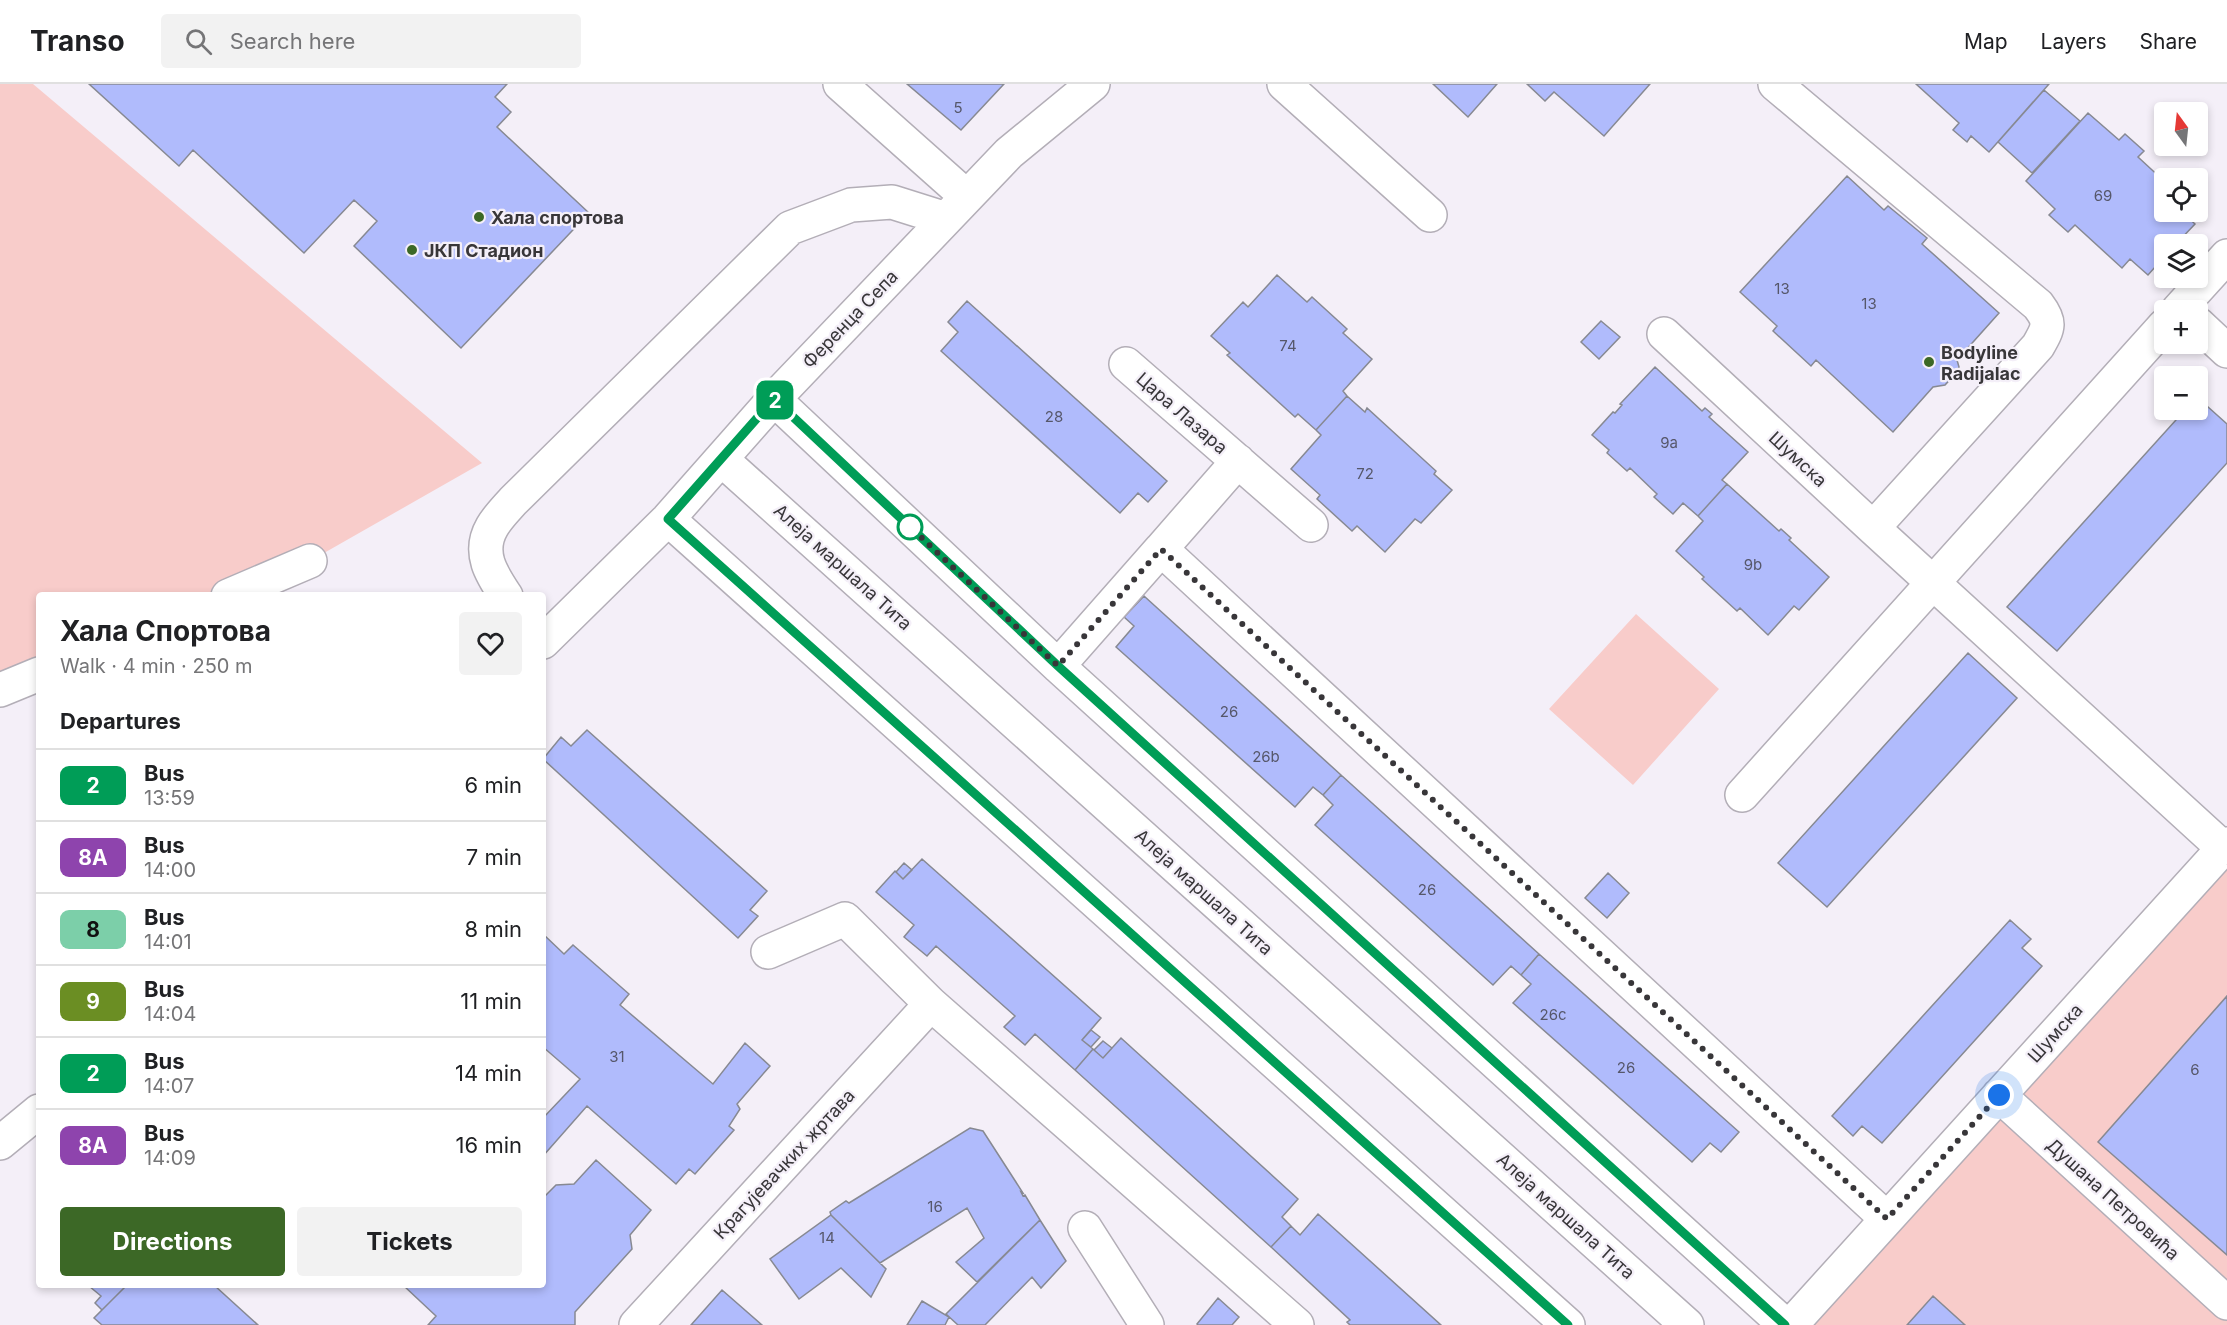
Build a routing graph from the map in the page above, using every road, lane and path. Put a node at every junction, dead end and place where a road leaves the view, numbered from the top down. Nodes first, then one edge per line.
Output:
1 (840, 84) edge
2 (1093, 84) edge
3 (1284, 84) edge
4 (1776, 84) edge
5 (956, 208) junction
6 (1430, 215) dead end
7 (2227, 256) edge
8 (2193, 300) edge
9 (1664, 334) dead end
10 (2208, 337) edge
11 (2154, 345) edge
12 (2227, 351) edge
13 (1126, 364) dead end
14 (774, 399) junction
15 (721, 459) junction
16 (1238, 461) junction
17 (668, 519) junction
18 (1311, 525) dead end
19 (1873, 528) junction
20 (1161, 549) junction
21 (309, 561) dead end
22 (1933, 582) junction
23 (237, 592) edge
24 (503, 592) edge
25 (546, 639) edge
26 (1058, 666) junction
27 (36, 675) edge
28 (0, 690) edge
29 (1742, 795) dead end
30 (2225, 846) edge
31 (768, 952) dead end
32 (932, 1004) junction
33 (1999, 1095) junction
34 (36, 1113) edge
35 (0, 1143) edge
36 (1887, 1219) junction
37 (1085, 1228) dead end
38 (2227, 1303) edge
39 (636, 1325) edge
40 (1147, 1325) edge
41 (1297, 1325) edge
42 (1568, 1325) edge
43 (1687, 1325) edge
44 (1785, 1325) edge
45 (1791, 1325) edge

1 - 5 street
2 - 5 street, Ференца Сепа
3 - 6 street
4 - 19 street
5 - 14 street, Ференца Сепа
5 - 24 street
7 - 8 street
9 - 19 street, Шумска
10 - 12 street
11 - 22 street
13 - 16 street, Цара Лазара
14 - 15 street, Ференца Сепа
14 - 26 street
15 - 17 street, Ференца Сепа
15 - 43 street, Алеја маршала Тита
16 - 18 street, Цара Лазара
16 - 20 street, Цара Лазара
17 - 25 street, Ференца Сепа
17 - 42 street
19 - 22 street, Шумска
20 - 26 street, Цара Лазара
20 - 36 street
21 - 23 street
22 - 29 street
22 - 30 street, Шумска
26 - 44 street
27 - 28 street
30 - 33 street, Шумска
31 - 32 street
32 - 39 street, Крагујевачких жртава
32 - 41 street
33 - 36 street, Шумска
33 - 38 street, Душана Петровића
34 - 35 street
36 - 45 street, Шумска
37 - 40 street

